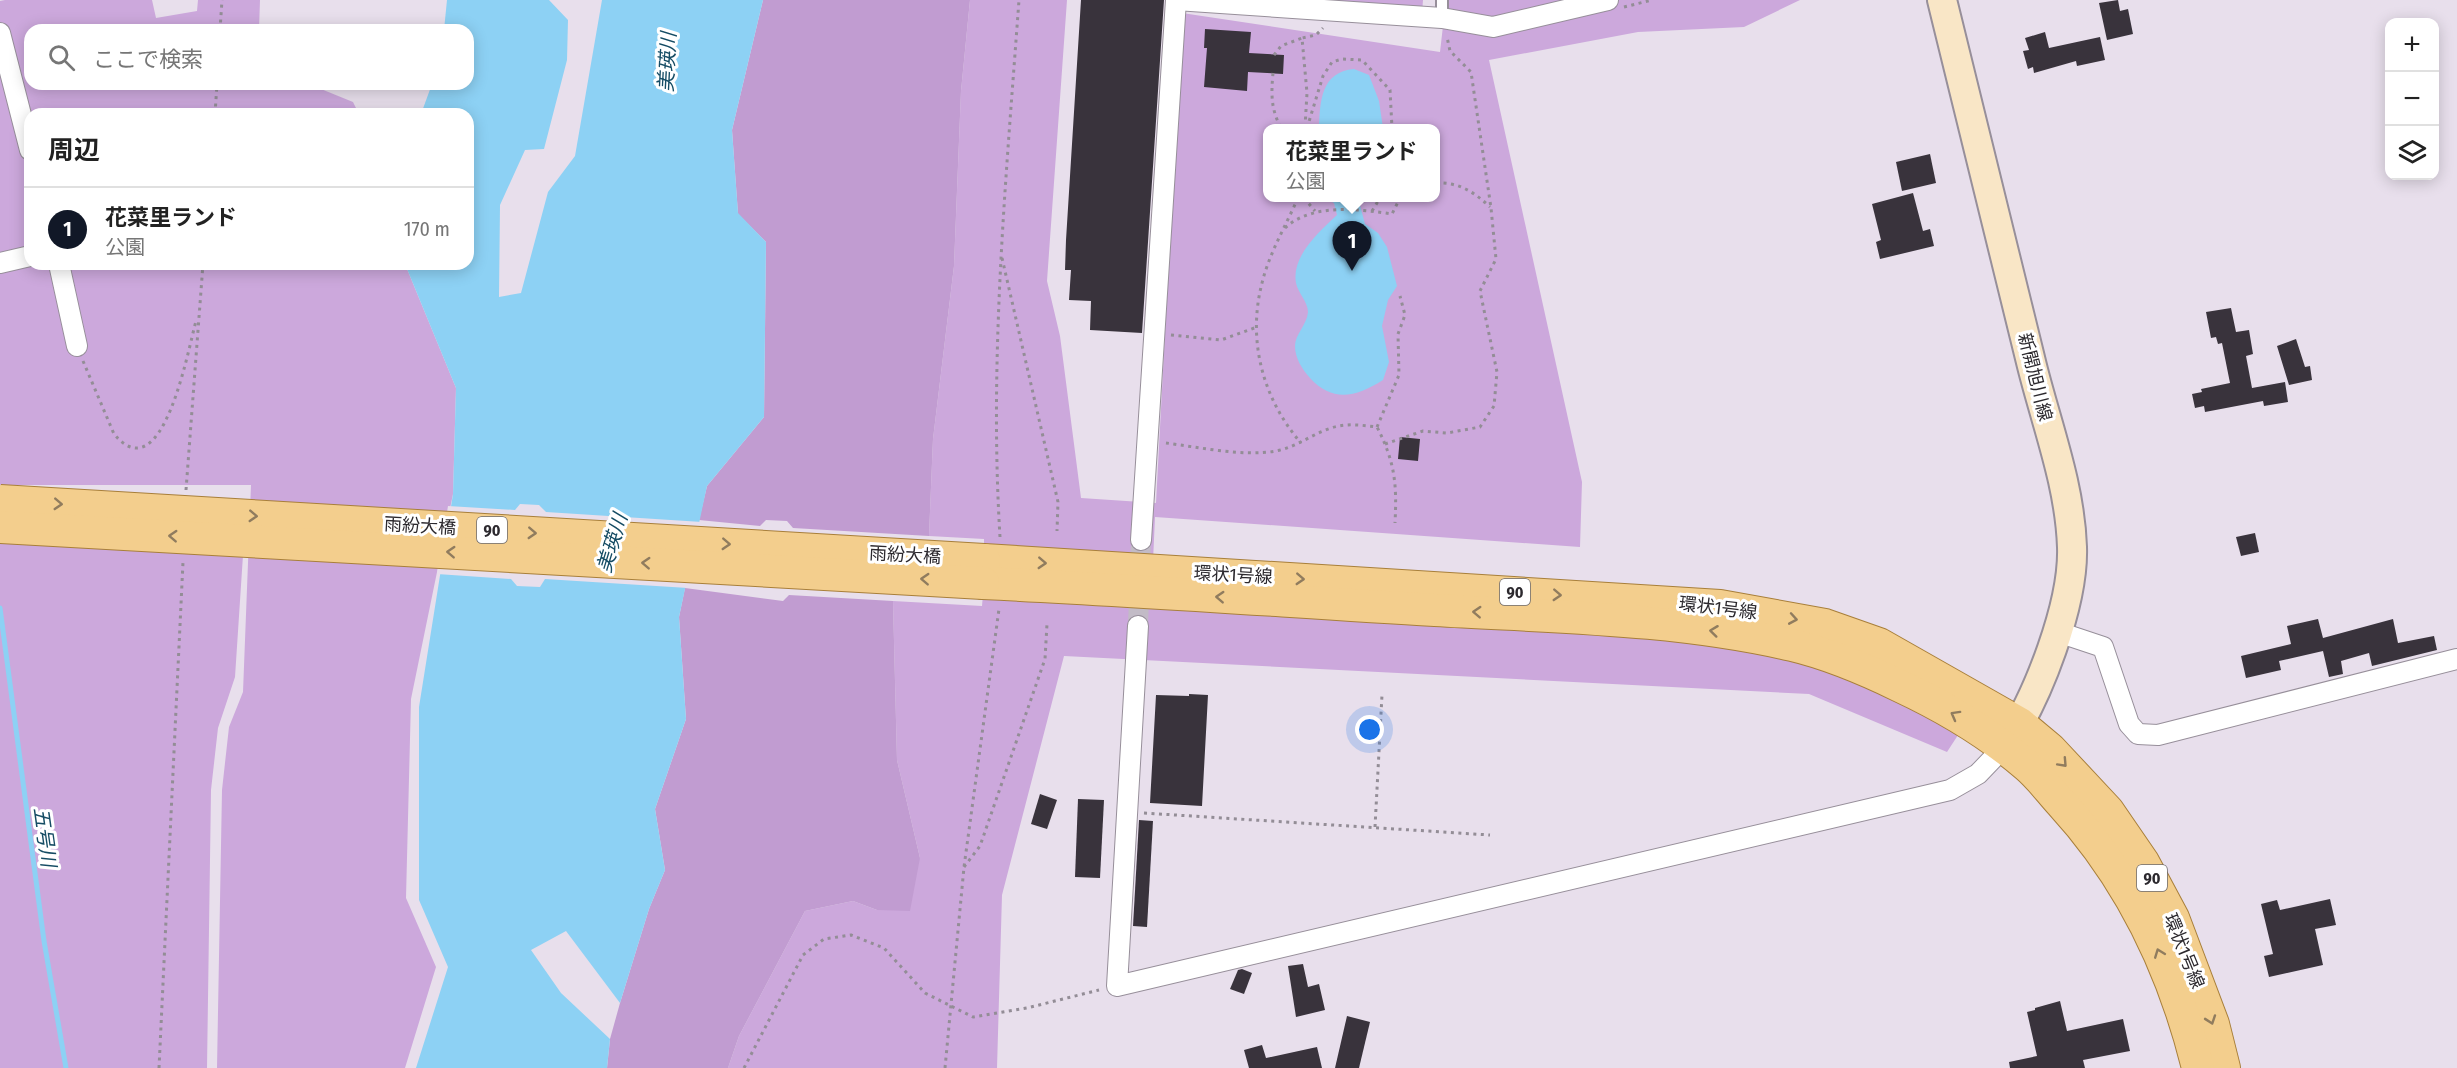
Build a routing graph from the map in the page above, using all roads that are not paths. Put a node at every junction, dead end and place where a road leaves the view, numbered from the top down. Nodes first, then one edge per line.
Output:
1 (1176, 0) edge
2 (1608, 0) edge
3 (1942, 0) edge
4 (1442, 9) edge
5 (0, 33) edge
6 (24, 127) edge
7 (24, 257) edge
8 (0, 263) edge
9 (60, 270) edge
10 (77, 346) road end
11 (0, 501) edge
12 (0, 527) edge
13 (1141, 540) tunnel mouth
14 (993, 572) junction
15 (1138, 626) tunnel mouth
16 (2058, 632) junction
17 (2457, 659) edge
18 (2012, 736) junction
19 (2198, 1068) edge
20 (2224, 1068) edge

1 - 4 street
1 - 13 street
2 - 4 street
3 - 16 main road, 新開旭川線
5 - 6 street
7 - 8 street
9 - 10 street
11 -> 14 main road, 雨紛大橋 / 90, bridge
14 -> 12 main road, 雨紛大橋 / 90, bridge
14 - 18 main road, 環状1号線 / 90
15 - 18 street
16 - 17 street
16 - 18 main road, 新開旭川線
19 -> 18 main road, 環状1号線 / 90
18 -> 20 main road, 環状1号線 / 90

